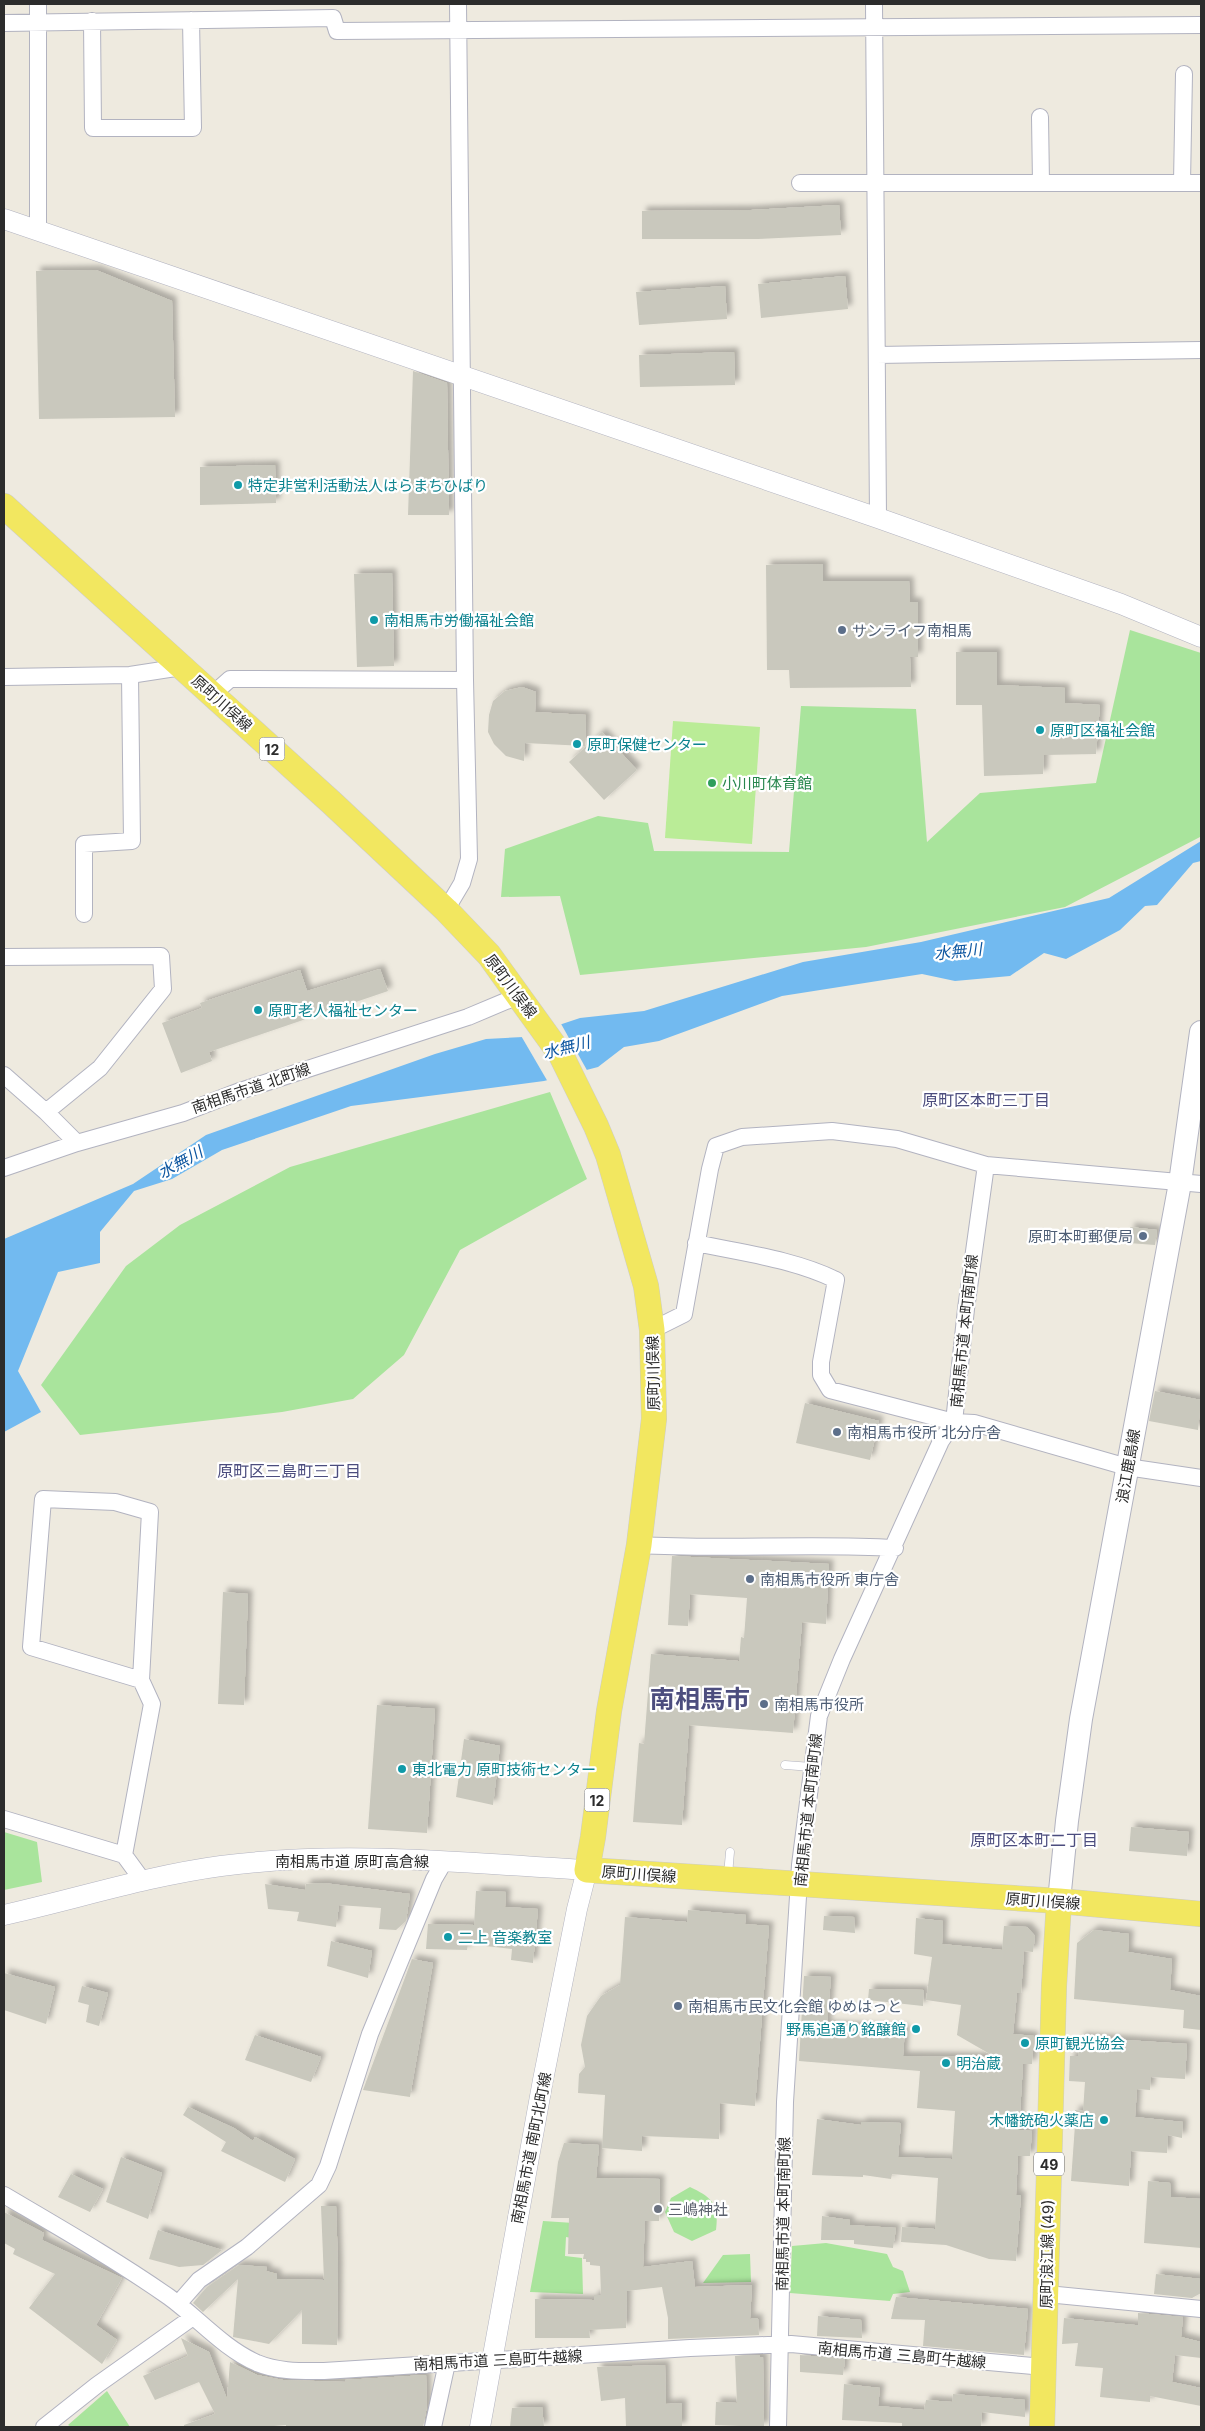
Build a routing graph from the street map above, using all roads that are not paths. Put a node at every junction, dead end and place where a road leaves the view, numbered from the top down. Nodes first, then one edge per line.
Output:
1 (38, 4) edge
2 (458, 4) edge
3 (874, 4) edge
4 (333, 11) edge
5 (191, 20) junction
6 (4, 22) edge
7 (38, 22) junction
8 (92, 22) junction
9 (1201, 25) edge
10 (874, 27) junction
11 (459, 30) junction
12 (1184, 74) dead end
13 (1040, 117) dead end
14 (1182, 182) junction
15 (800, 183) dead end
16 (1041, 183) junction
17 (1201, 183) edge
18 (876, 184) junction
19 (4, 220) edge
20 (38, 231) junction
21 (1201, 350) edge
22 (876, 355) junction
23 (463, 376) junction
24 (4, 506) edge
25 (878, 518) junction
26 (1201, 637) edge
27 (182, 667) junction
28 (130, 675) junction
29 (4, 677) edge
30 (465, 680) junction
31 (212, 695) junction
32 (446, 910) junction
33 (84, 914) dead end
34 (4, 957) edge
35 (523, 1001) junction
36 (1201, 1032) edge
37 (4, 1075) edge
38 (46, 1112) junction
39 (76, 1144) junction
40 (986, 1165) junction
41 (4, 1168) edge
42 (1191, 1184) edge
43 (696, 1243) junction
44 (652, 1330) junction
45 (954, 1422) junction
46 (1127, 1467) junction
47 (1201, 1478) edge
48 (639, 1545) junction
49 (895, 1548) junction
50 (141, 1680) junction
51 (785, 1765) dead end
52 (812, 1767) junction
53 (4, 1819) edge
54 (730, 1852) dead end
55 (124, 1855) junction
56 (444, 1862) junction
57 (587, 1870) junction
58 (728, 1879) junction
59 (143, 1881) junction
60 (799, 1885) junction
61 (1059, 1901) junction
62 (1201, 1914) edge
63 (4, 1915) edge
64 (4, 2195) edge
65 (1047, 2294) junction
66 (178, 2304) junction
67 (1201, 2309) edge
68 (193, 2318) junction
69 (780, 2345) junction
70 (492, 2361) junction
71 (447, 2363) junction
72 (1044, 2367) junction
73 (44, 2427) edge
74 (433, 2427) edge
75 (480, 2427) edge
76 (778, 2427) edge
77 (1042, 2427) edge

1 - 7 street
2 - 11 street
3 - 10 street
4 - 5 street
4 - 11 street
5 - 8 street
5 - 8 street
6 - 7 street
7 - 8 street
7 - 20 street
9 - 10 street
10 - 11 street
10 - 18 street
11 - 23 street
12 - 14 street
13 - 16 street
14 - 16 street
14 - 17 street
15 - 18 street
16 - 18 street
18 - 22 street
19 - 20 street
20 - 23 street
21 - 22 street
22 - 25 street
23 - 25 street
23 - 30 street
24 - 27 main road, 原町川俣線 / 12
25 - 26 street
27 - 28 street
27 - 31 main road, 原町川俣線 / 12
28 - 29 street
28 - 33 street
30 - 31 street
30 - 32 street
31 - 32 main road, 原町川俣線 / 12
32 - 35 main road, 原町川俣線 / 12
34 - 38 street
35 - 39 street, 南相馬市道 北町線
35 - 44 main road, 原町川俣線 / 12
36 - 42 main road, 浪江鹿島線
37 - 38 street
38 - 39 street
39 - 41 street, 南相馬市道 北町線
40 - 42 street
40 - 43 street
40 - 45 street, 南相馬市道 本町南町線
42 - 46 main road, 浪江鹿島線
43 - 44 street
43 - 45 street
44 - 48 main road, 原町川俣線 / 12
45 - 46 street
45 - 49 street, 南相馬市道 本町南町線
46 - 47 street
46 - 61 main road, 浪江鹿島線
48 - 49 street
48 - 57 main road, 原町川俣線 / 12
49 - 52 street, 南相馬市道 本町南町線
50 - 50 street
50 - 55 street
51 - 52 lane
52 - 60 street, 南相馬市道 本町南町線
53 - 55 street
54 - 58 lane
55 - 59 street
56 - 57 street, 南相馬市道 原町高倉線
56 - 59 street, 南相馬市道 原町高倉線
56 - 66 street
57 - 58 main road, 原町川俣線
57 - 70 street, 南相馬市道 南町北町線
58 - 60 main road, 原町川俣線
59 - 63 street, 南相馬市道 原町高倉線
60 - 61 main road, 原町川俣線
60 - 69 street, 南相馬市道 本町南町線
61 - 62 main road, 原町川俣線
61 - 65 main road, 原町浪江線 (49) / 49
64 - 66 street, 南相馬市道 三島町牛越線
65 - 67 street
65 - 72 main road, 原町浪江線 (49) / 49
66 - 68 street, 南相馬市道 三島町牛越線
68 - 71 street, 南相馬市道 三島町牛越線
68 - 73 street
69 - 70 street, 南相馬市道 三島町牛越線
69 - 72 street, 南相馬市道 三島町牛越線
69 - 76 street, 南相馬市道 本町南町線
70 - 71 street, 南相馬市道 三島町牛越線
70 - 75 street, 南相馬市道 南町北町線
71 - 74 street
72 - 77 main road, 原町浪江線 (49) / 49

